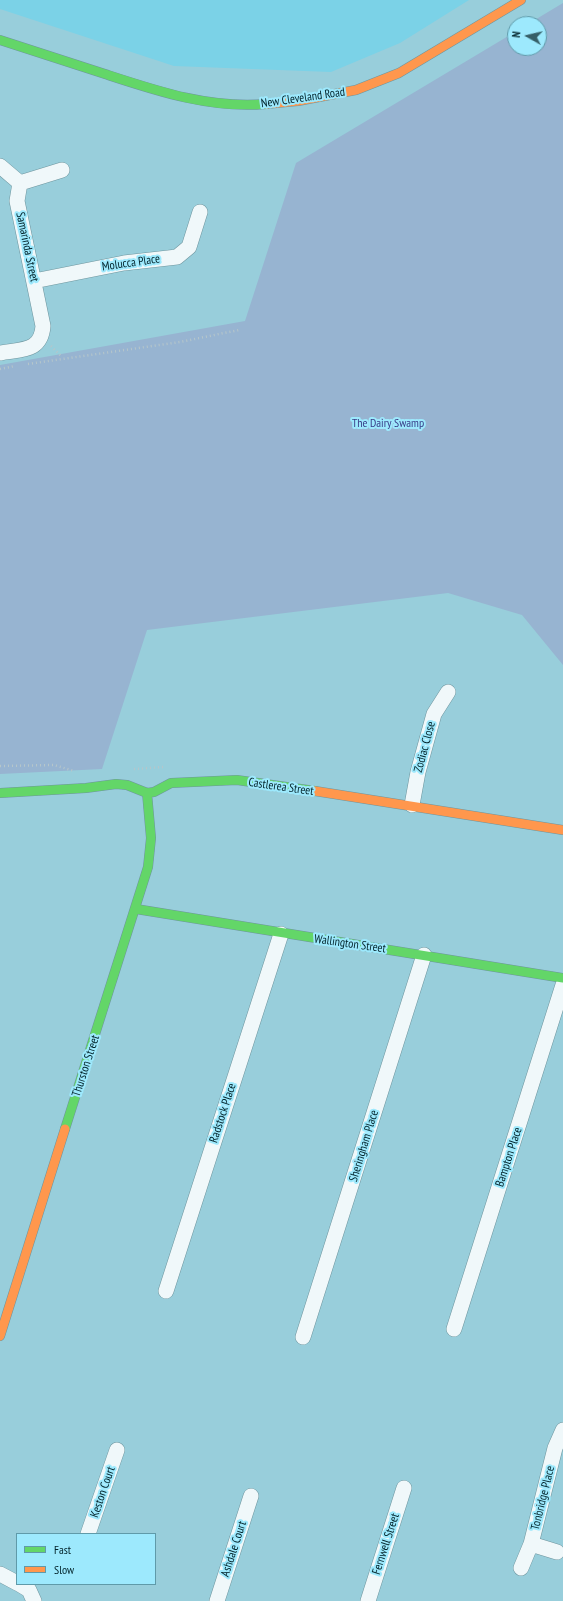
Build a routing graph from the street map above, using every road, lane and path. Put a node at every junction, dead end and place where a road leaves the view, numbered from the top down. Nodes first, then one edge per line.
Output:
1 (521, 0) edge
2 (0, 40) edge
3 (0, 166) edge
4 (62, 170) dead end
5 (20, 183) junction
6 (200, 212) dead end
7 (34, 281) junction
8 (239, 330) dead end
9 (0, 353) edge
10 (26, 364) dead end
11 (20, 366) dead end
12 (0, 369) edge
13 (448, 692) dead end
14 (0, 766) edge
15 (78, 773) dead end
16 (0, 793) edge
17 (147, 793) junction
18 (412, 805) junction
19 (563, 830) edge
20 (136, 909) junction
21 (281, 934) junction
22 (424, 954) junction
23 (563, 978) edge
24 (563, 985) edge
25 (166, 1291) dead end
26 (454, 1330) dead end
27 (0, 1336) edge
28 (303, 1337) dead end
29 (563, 1430) edge
30 (117, 1450) dead end
31 (404, 1488) dead end
32 (251, 1496) dead end
33 (88, 1533) edge
34 (531, 1544) junction
35 (557, 1552) dead end
36 (521, 1568) dead end
37 (0, 1574) edge
38 (16, 1582) edge
39 (217, 1601) edge
40 (368, 1601) edge

1 - 2 street, New Cleveland Road
3 - 5 street
4 - 5 street
5 - 7 street, Samarinda Street
6 - 7 street, Molucca Place
7 - 9 street, Samarinda Street
8 - 10 path
11 - 12 path
13 - 18 street, Zodiac Close
14 - 15 path
16 - 17 street
17 - 18 street, Castlerea Street
17 - 20 street, Thurston Street
18 - 19 street, Castlerea Street
20 - 21 street, Wallington Street
20 - 27 street, Thurston Street
21 - 22 street, Wallington Street
21 - 25 street, Radstock Place
22 - 23 street, Wallington Street
22 - 28 street, Sheringham Place
24 - 26 street, Bampton Place
29 - 34 street, Tonbridge Place
30 - 33 street, Keston Court
31 - 40 street, Fernwell Street
32 - 39 street, Ashdale Court
34 - 35 street, Tonbridge Place
34 - 36 street, Tonbridge Place
37 - 38 street

